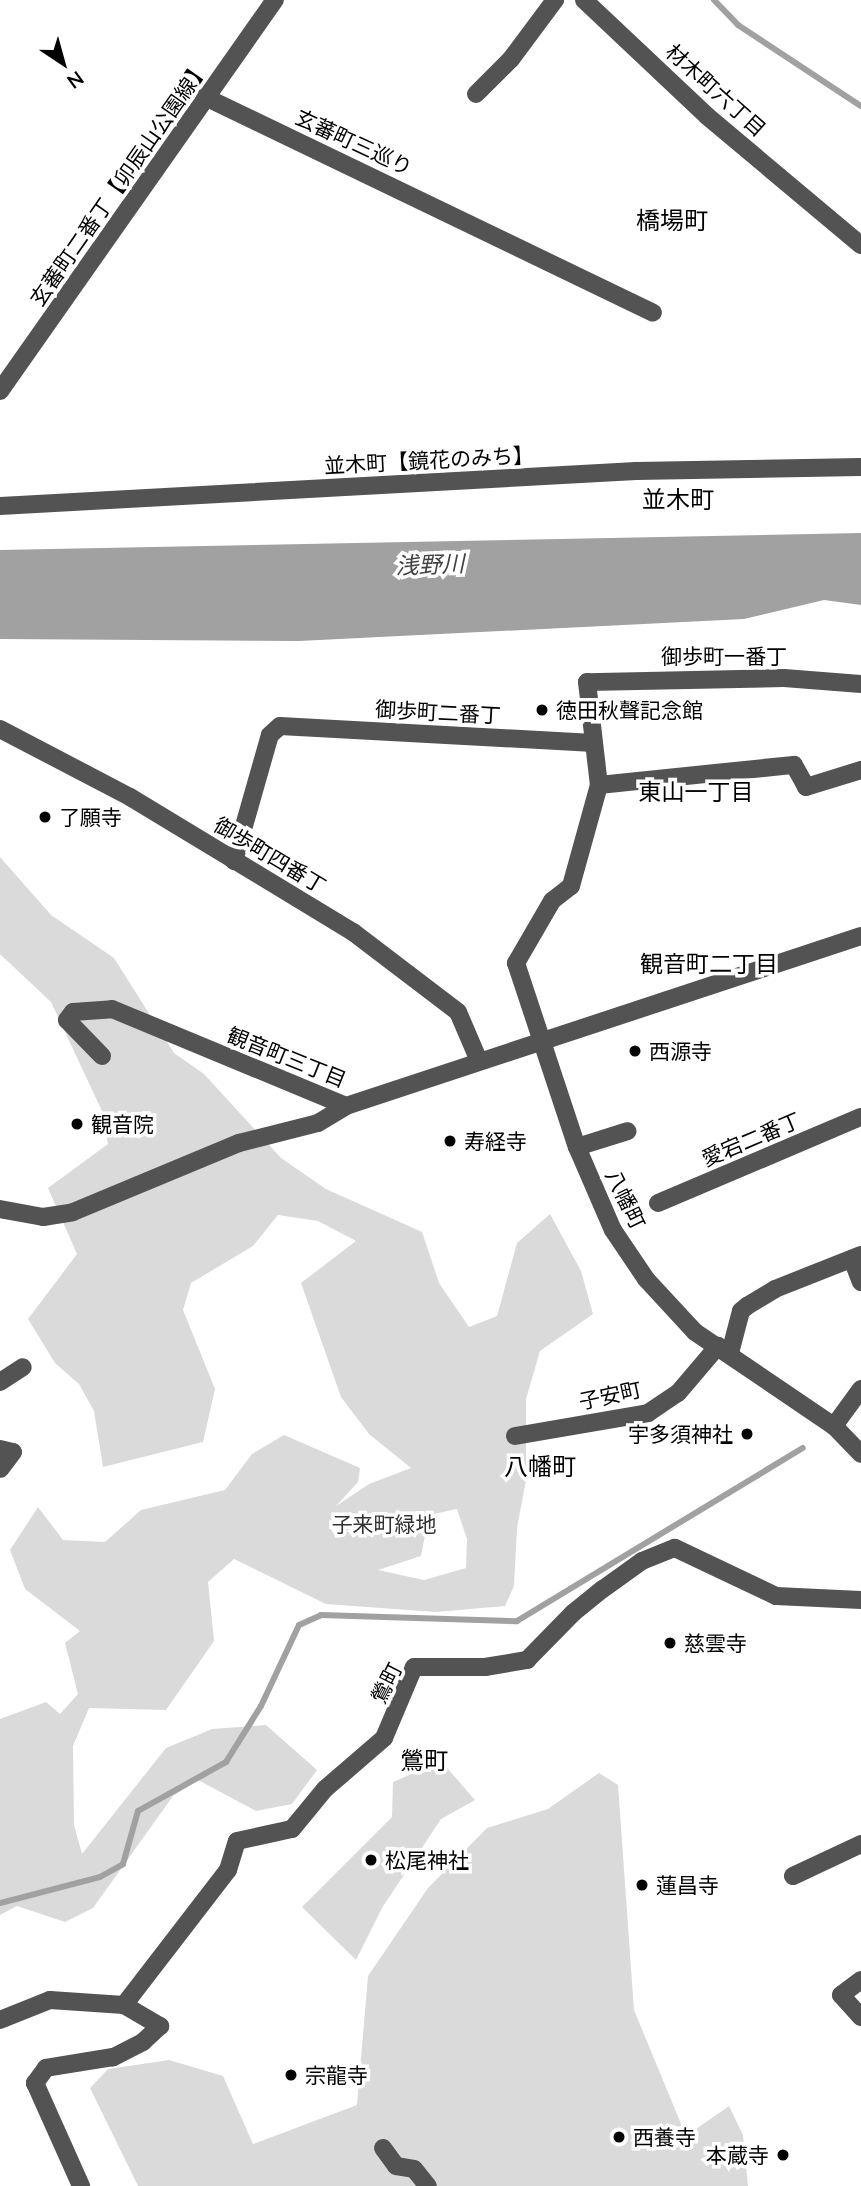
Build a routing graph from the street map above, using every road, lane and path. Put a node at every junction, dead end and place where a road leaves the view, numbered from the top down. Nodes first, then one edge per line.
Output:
1 (275, 0) edge
2 (555, 0) edge
3 (584, 0) edge
4 (476, 94) dead end
5 (205, 97) junction
6 (861, 246) edge
7 (653, 313) dead end
8 (0, 391) edge
9 (861, 467) edge
10 (0, 506) edge
11 (861, 684) edge
12 (0, 729) edge
13 (594, 743) junction
14 (861, 770) edge
15 (598, 785) junction
16 (234, 861) junction
17 (861, 936) edge
18 (542, 1040) junction
19 (102, 1056) dead end
20 (479, 1061) junction
21 (346, 1106) junction
22 (861, 1117) edge
23 (628, 1131) dead end
24 (577, 1147) junction
25 (658, 1203) dead end
26 (0, 1209) edge
27 (857, 1257) edge
28 (861, 1282) edge
29 (724, 1350) junction
30 (23, 1367) dead end
31 (0, 1382) edge
32 (861, 1389) edge
33 (834, 1426) junction
34 (515, 1436) dead end
35 (0, 1449) edge
36 (861, 1454) edge
37 (0, 1469) edge
38 (861, 1600) edge
39 (861, 1844) edge
40 (793, 1876) dead end
41 (861, 1980) edge
42 (124, 2005) junction
43 (861, 2017) edge
44 (0, 2020) edge
45 (383, 2148) dead end
46 (81, 2186) edge
47 (428, 2186) edge

1 - 5 street, 玄蕃町二番丁【卯辰山公園線】
2 - 4 street
3 - 6 street, 材木町六丁目
5 - 7 street, 玄蕃町三巡り
5 - 8 street, 玄蕃町二番丁【卯辰山公園線】
9 - 10 street, 並木町【鏡花のみち】
11 - 13 street, 御歩町一番丁
12 - 16 street, 御歩町四番丁
13 - 15 street
13 - 16 street, 御歩町二番丁
14 - 15 street
15 - 18 street, 八幡町
16 - 20 street, 御歩町四番丁
17 - 18 street
18 - 20 street, 観音町三丁目
18 - 24 street, 八幡町
19 - 21 street, 観音町三丁目
20 - 21 street, 観音町三丁目
21 - 26 street
22 - 25 street, 愛宕二番丁
23 - 24 street
24 - 29 street, 八幡町
27 - 28 street
27 - 29 street
29 - 33 street, 八幡町
29 - 34 street, 子安町
30 - 31 street
32 - 33 street
33 - 36 street, 八幡町
35 - 37 street
38 - 42 street, 鶯町
39 - 40 street
41 - 43 street
42 - 44 street
42 - 46 street
45 - 47 street

